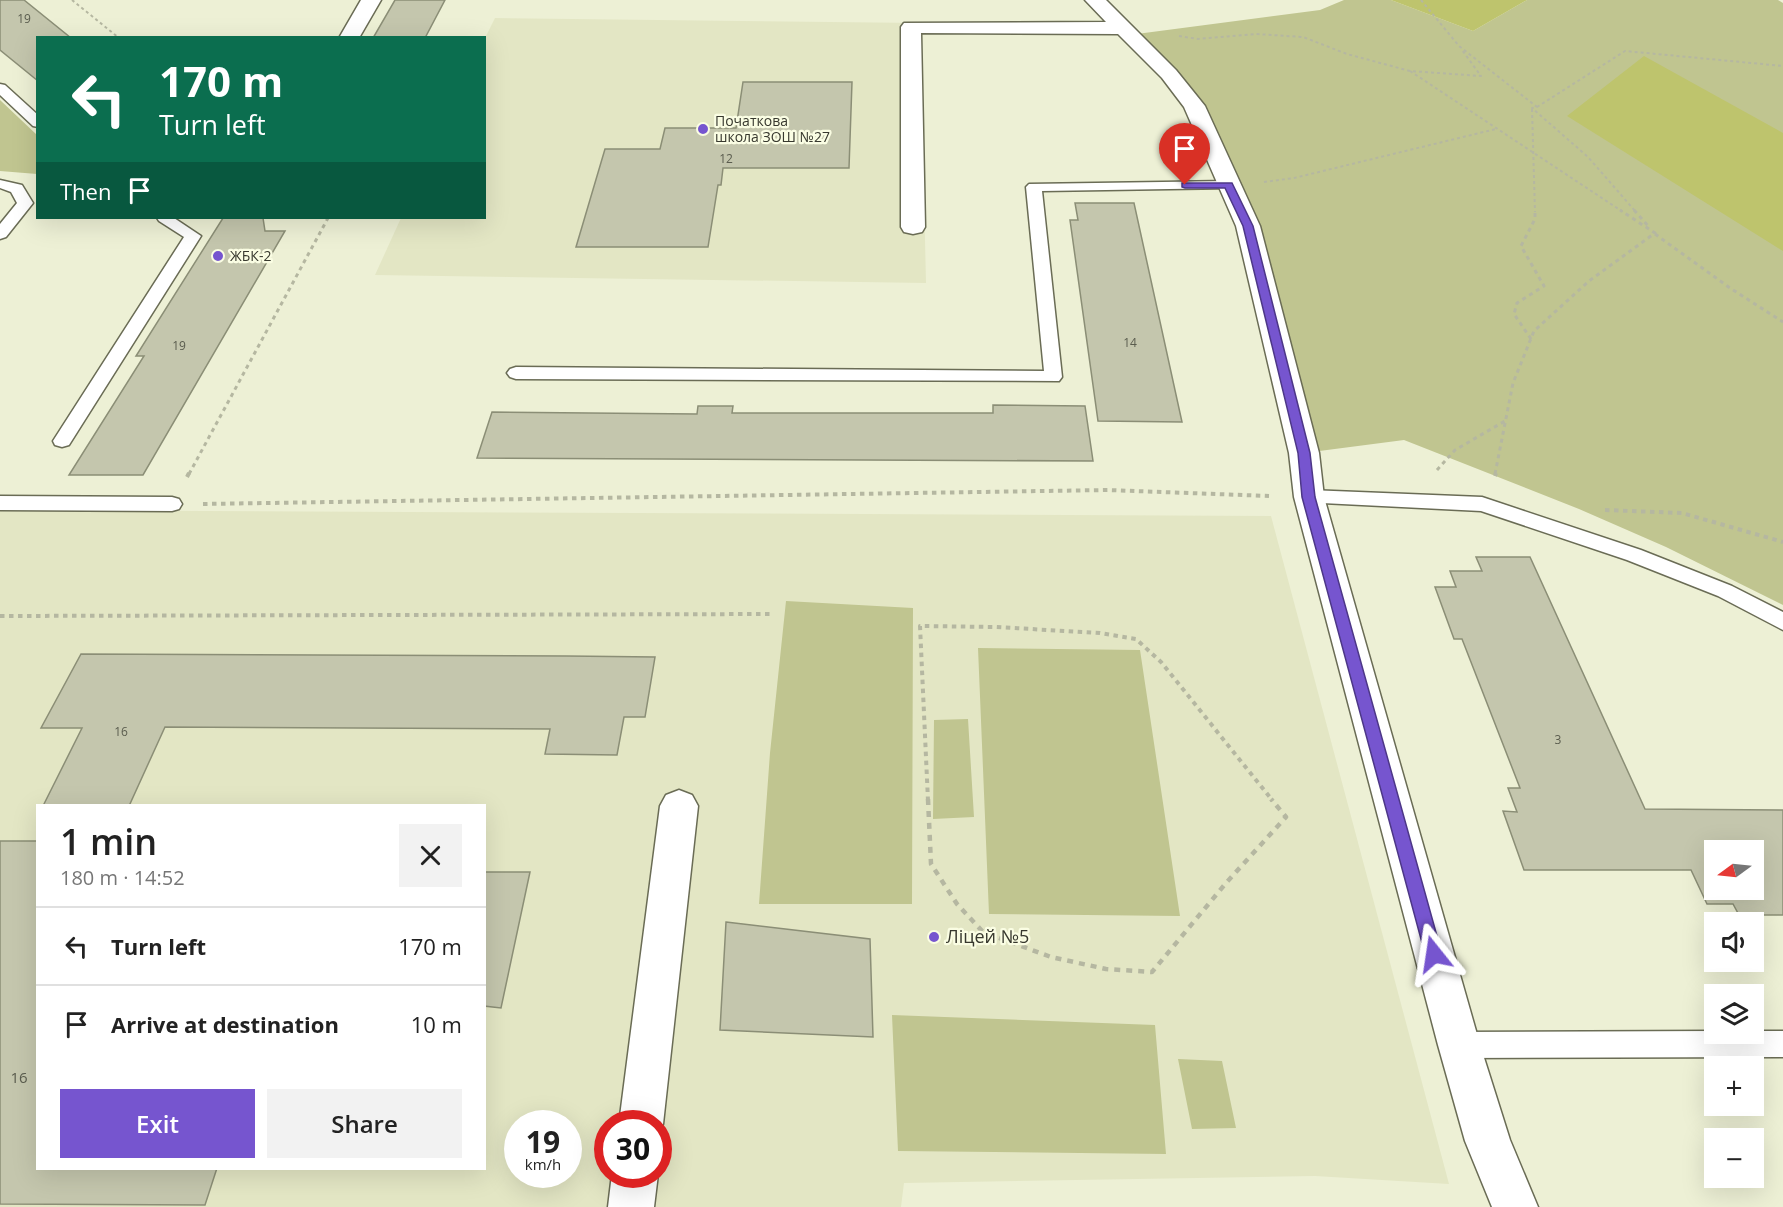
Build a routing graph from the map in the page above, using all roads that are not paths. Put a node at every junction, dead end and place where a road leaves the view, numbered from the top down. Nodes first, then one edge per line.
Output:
1 (370, 0) edge
2 (1095, 0) edge
3 (1122, 28) junction
4 (349, 36) edge
5 (0, 88) edge
6 (36, 121) edge
7 (0, 184) edge
8 (1229, 185) junction
9 (166, 219) edge
10 (913, 227) dead end
11 (0, 234) edge
12 (516, 373) dead end
13 (62, 441) dead end
14 (1309, 497) junction
15 (0, 504) edge
16 (172, 504) road end
17 (1783, 622) edge
18 (679, 806) dead end
19 (1783, 1044) edge
20 (1459, 1045) junction
21 (643, 1110) edge
22 (633, 1188) edge
23 (631, 1207) edge
24 (1515, 1207) edge

1 - 4 street
2 - 3 street
3 - 8 street
3 - 10 street
5 - 6 lane
7 - 11 lane
8 - 12 lane
8 - 14 street
9 - 13 lane
14 - 17 lane
14 - 20 street
15 - 16 lane
18 - 21 street
19 - 20 lane
20 - 24 street
22 - 23 street

